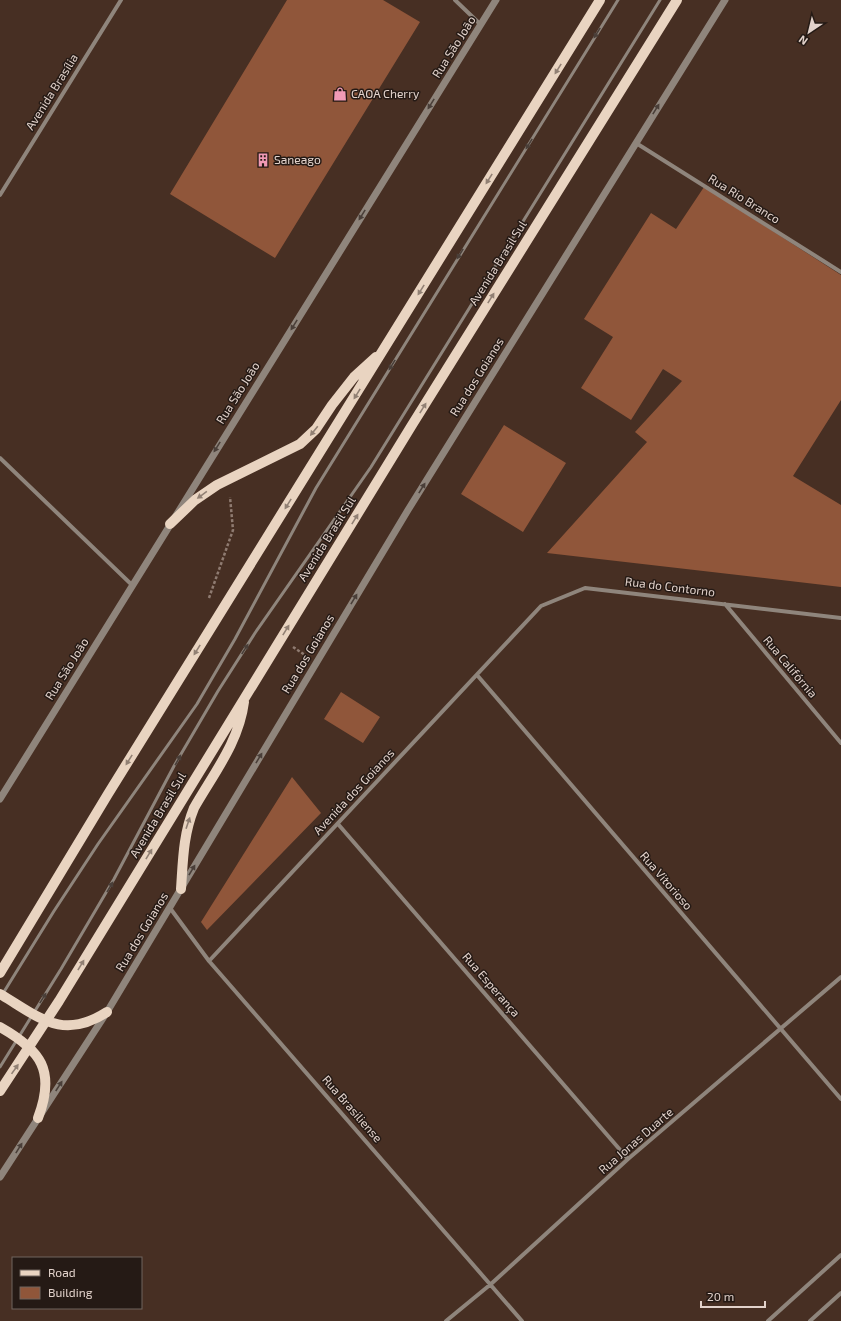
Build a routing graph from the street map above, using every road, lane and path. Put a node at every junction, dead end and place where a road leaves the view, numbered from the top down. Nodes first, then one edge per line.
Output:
1 (121, 0) edge
2 (455, 0) edge
3 (496, 0) edge
4 (600, 0) edge
5 (618, 0) edge
6 (660, 0) edge
7 (676, 0) edge
8 (725, 0) edge
9 (481, 25) junction
10 (635, 142) junction
11 (0, 195) edge
12 (841, 272) edge
13 (385, 348) junction
14 (0, 458) edge
15 (230, 497) dead end
16 (170, 524) junction
17 (132, 585) junction
18 (208, 602) dead end
19 (724, 604) junction
20 (841, 618) edge
21 (513, 637) joint
22 (293, 647) dead end
23 (307, 657) dead end
24 (477, 676) junction
25 (244, 699) junction
26 (841, 743) edge
27 (0, 798) edge
28 (338, 824) junction
29 (181, 889) junction
30 (170, 908) junction
31 (209, 961) junction
32 (0, 973) edge
33 (841, 977) edge
34 (1, 996) edge
35 (107, 1012) junction
36 (33, 1014) junction
37 (46, 1022) junction
38 (0, 1027) edge
39 (780, 1030) junction
40 (19, 1037) junction
41 (30, 1046) junction
42 (0, 1067) edge
43 (0, 1091) edge
44 (841, 1099) edge
45 (38, 1118) junction
46 (628, 1160) junction
47 (0, 1176) edge
48 (841, 1254) edge
49 (491, 1284) junction
50 (841, 1293) edge
51 (446, 1321) edge
52 (522, 1321) edge
53 (768, 1321) edge
54 (810, 1321) edge

1 - 11 street, Avenida Brasília
2 - 9 street
3 - 9 street, Rua São João
4 -> 13 main road
5 -> 34 lane
36 -> 6 lane
25 -> 7 main road, Avenida Brasil Sul
10 -> 8 street, Rua dos Goianos
9 -> 16 street, Rua São João
10 - 12 street, Rua Rio Branco
29 -> 10 street, Rua dos Goianos
13 -> 16 main road
13 -> 32 main road
14 - 17 street
15 - 18 path
16 - 17 street, Rua São João
17 - 27 street, Rua São João
19 - 20 street, Rua do Contorno
19 - 21 street, Rua do Contorno
19 - 26 street, Rua Califórnia
21 - 24 street, Avenida dos Goianos
22 - 23 path
24 - 28 street, Avenida dos Goianos
24 - 39 street, Rua Vitorioso
29 -> 25 main road
37 -> 25 main road, Avenida Brasil Sul
28 - 31 street, Avenida dos Goianos
28 - 46 street, Rua Esperança
29 - 30 street, Rua dos Goianos
30 - 31 street, Rua Brasiliense
30 - 35 street, Rua dos Goianos
31 - 49 street, Rua Brasiliense
33 - 39 street, Rua Jonas Duarte
34 - 36 main road
35 - 37 main road
45 -> 35 street, Rua dos Goianos
36 - 37 main road
36 - 40 lane
37 - 41 main road, Avenida Brasil Sul
38 - 40 main road
39 - 44 street, Rua Vitorioso
39 - 46 street, Rua Jonas Duarte
40 - 41 main road
40 - 42 lane
43 -> 41 main road, Avenida Brasil Sul
41 - 45 main road
47 -> 45 street, Rua dos Goianos
46 - 49 street, Rua Jonas Duarte
48 - 53 street
49 - 51 street, Rua Jonas Duarte
49 - 52 street, Rua Brasiliense
50 - 54 street

